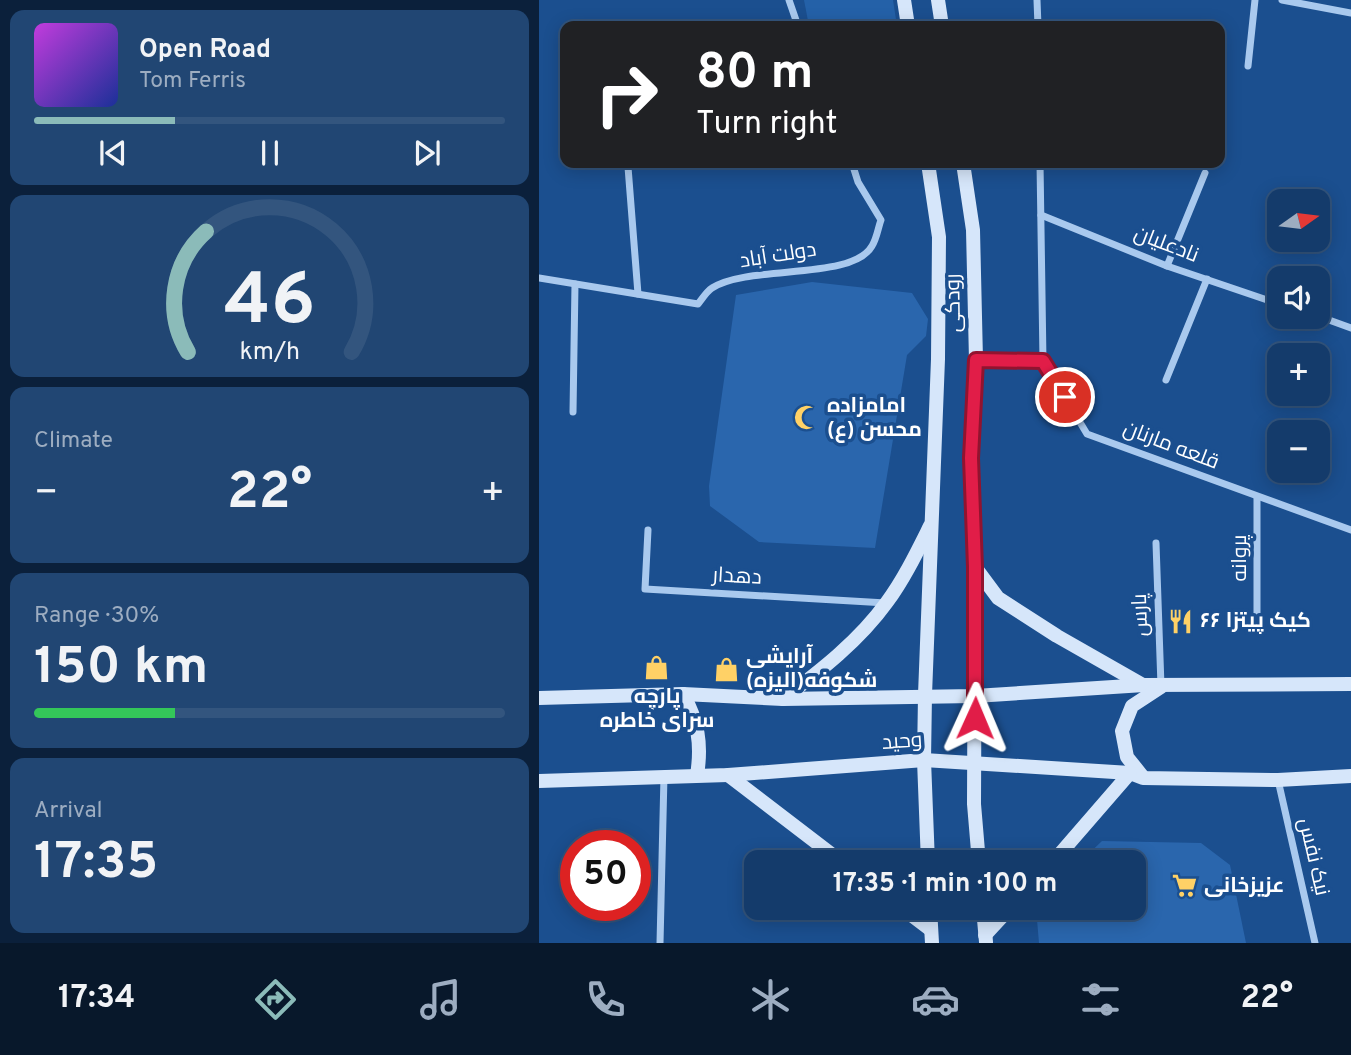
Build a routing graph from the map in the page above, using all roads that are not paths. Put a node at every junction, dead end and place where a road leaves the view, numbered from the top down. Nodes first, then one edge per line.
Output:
1 (789, 0) edge
2 (904, 0) edge
3 (938, 0) edge
4 (1037, 0) edge
5 (1255, 0) edge
6 (1282, 0) edge
7 (1351, 13) edge
8 (796, 21) edge
9 (907, 21) edge
10 (941, 21) edge
11 (1038, 21) edge
12 (1248, 66) dead end
13 (628, 168) edge
14 (854, 168) edge
15 (929, 168) edge
16 (964, 168) edge
17 (1040, 168) edge
18 (1205, 173) dead end
19 (1041, 215) junction
20 (1167, 266) junction
21 (539, 278) edge
22 (1207, 279) junction
23 (575, 284) junction
24 (638, 294) junction
25 (1267, 300) edge
26 (1330, 321) edge
27 (1351, 328) edge
28 (976, 360) junction
29 (1043, 361) junction
30 (1166, 380) dead end
31 (573, 412) dead end
32 (1257, 497) junction
33 (932, 522) junction
34 (648, 530) dead end
35 (1351, 530) edge
36 (1156, 543) dead end
37 (975, 567) junction
38 (887, 603) junction
39 (1257, 620) dead end
40 (1351, 684) edge
41 (1144, 685) junction
42 (1161, 687) junction
43 (683, 694) junction
44 (925, 695) junction
45 (975, 696) junction
46 (539, 698) edge
47 (783, 699) junction
48 (923, 760) junction
49 (974, 764) junction
50 (697, 775) junction
51 (728, 775) junction
52 (664, 776) junction
53 (1136, 776) junction
54 (1351, 776) edge
55 (1277, 780) junction
56 (539, 781) edge
57 (826, 850) edge
58 (927, 850) edge
59 (978, 850) edge
60 (1065, 850) edge
61 (914, 920) edge
62 (984, 920) edge
63 (1001, 920) edge
64 (932, 937) edge
65 (986, 939) edge
66 (660, 943) edge
67 (1315, 943) edge

1 - 8 street
2 - 9 main road
3 - 10 main road
4 - 11 street
5 - 12 street
6 - 7 street
13 - 24 street
14 - 24 street, دولت آباد
15 - 33 main road, رودکی
16 - 28 main road, رودکی
17 - 19 street
18 - 20 street
19 - 20 street, نادعلیان
19 - 29 street
20 - 22 street, نادعلیان
21 - 23 street, دولت آباد
22 - 25 street, نادعلیان
22 - 30 street
23 - 24 street, دولت آباد
23 - 31 street
26 - 27 street
28 - 29 street
28 - 37 main road, رودکی
29 - 32 street, قلعه مارنان
32 - 35 street, قلعه مارنان
32 - 39 street, پروانه
33 - 38 main road
33 - 44 main road, رودکی
34 - 38 street, دهدار
36 - 42 street, پارس
37 - 41 main road
37 - 45 main road, رودکی
38 - 47 main road
40 - 42 main road
41 - 42 main road
41 - 45 main road
42 - 53 main road
43 - 46 main road
43 - 47 main road
43 - 50 main road
44 - 45 main road
44 - 47 main road
44 - 48 main road, رودکی
45 - 49 main road, رودکی
48 - 49 main road, وحید
48 - 51 main road, وحید
48 - 58 main road, رودکی
49 - 53 main road, وحید
49 - 59 main road, رودکی
50 - 51 main road, وحید
50 - 52 main road, وحید
51 - 57 main road
52 - 56 main road, وحید
52 - 66 street
53 - 55 main road, وحید
53 - 60 main road
54 - 55 main road, وحید
55 - 67 street, نیک نفس
61 - 64 main road
62 - 65 main road
63 - 65 main road

